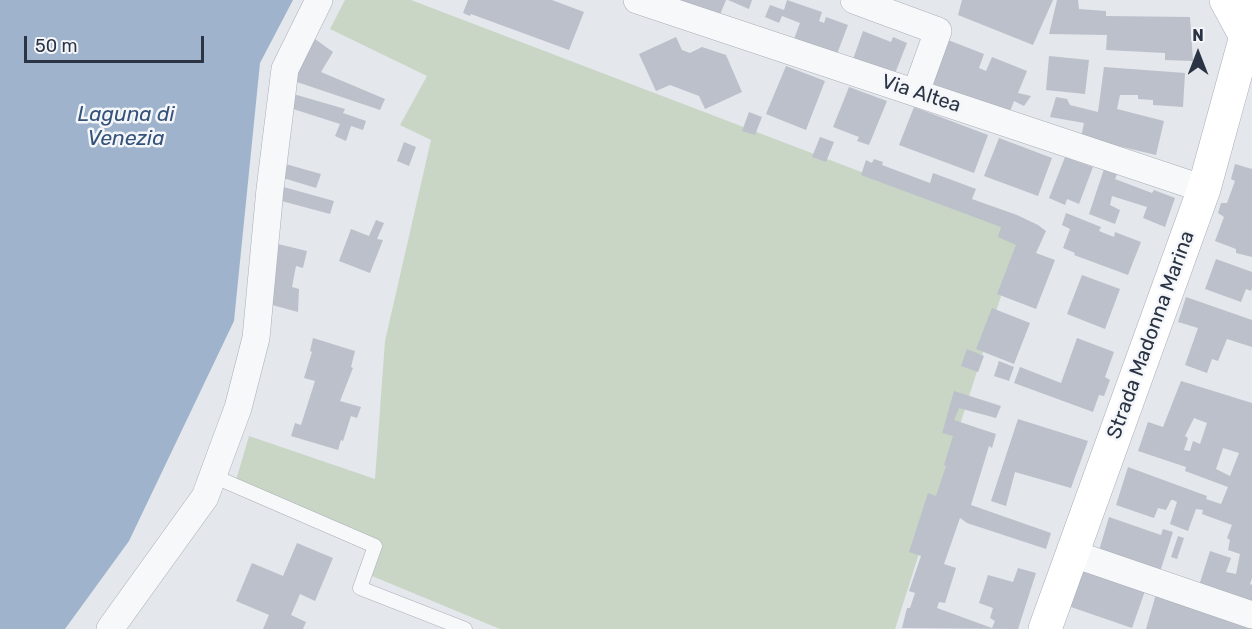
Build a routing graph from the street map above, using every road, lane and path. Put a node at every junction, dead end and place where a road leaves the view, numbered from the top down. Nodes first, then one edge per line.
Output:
1 (319, 0) edge
2 (638, 0) edge
3 (854, 0) edge
4 (1226, 0) edge
5 (1249, 26) edge
6 (916, 92) junction
7 (1204, 189) junction
8 (213, 476) junction
9 (1071, 553) junction
10 (1252, 615) edge
11 (110, 629) edge
12 (465, 629) edge
13 (1044, 629) edge

1 - 8 street
2 - 6 street, Via Altea
3 - 6 street
4 - 5 street
5 - 7 street, Strada Madonna Marina
6 - 7 street, Via Altea
7 - 9 street, Strada Madonna Marina
8 - 11 street
8 - 12 lane
9 - 10 street
9 - 13 street, Strada Madonna Marina

